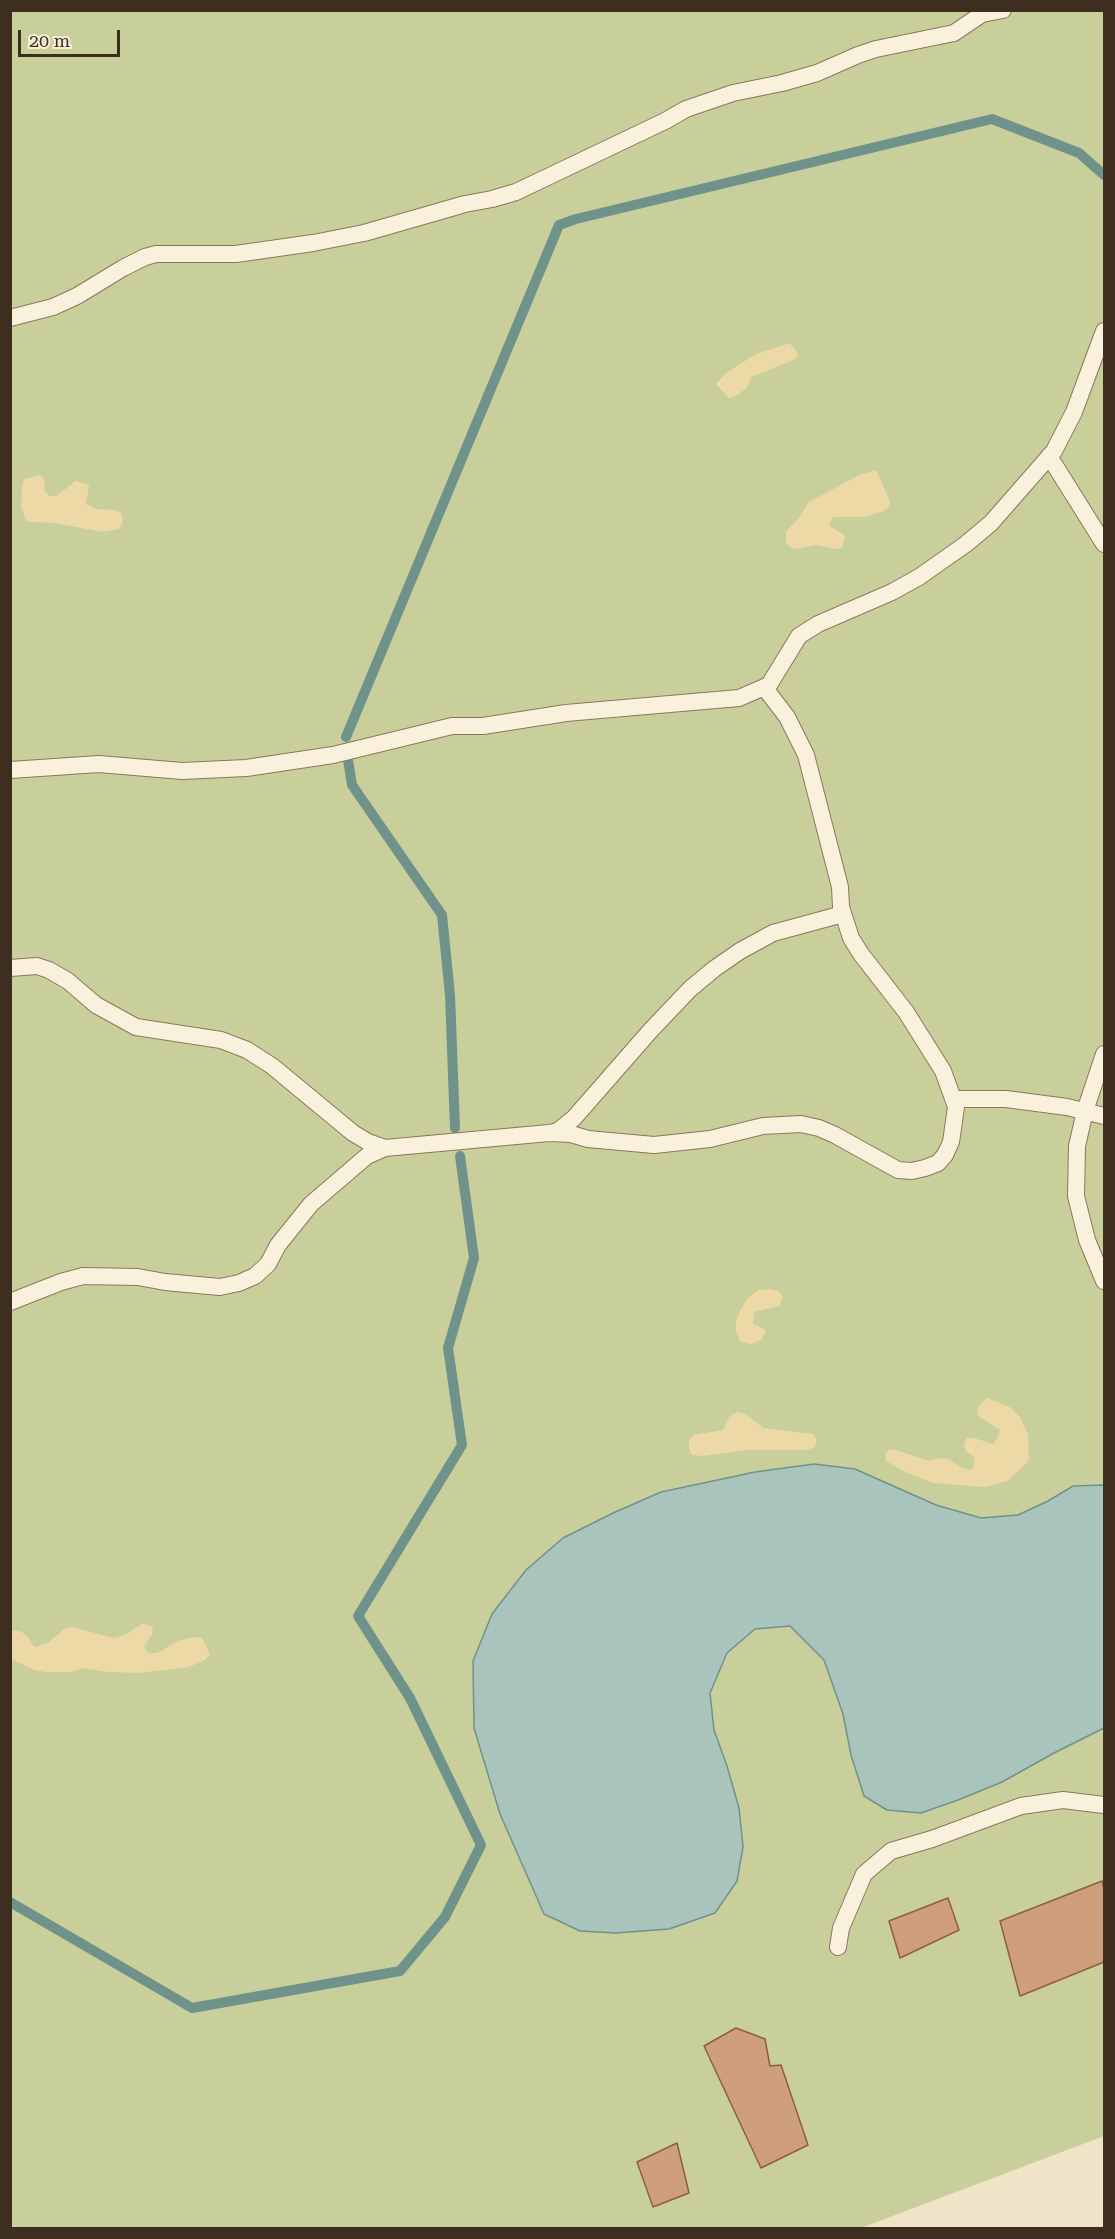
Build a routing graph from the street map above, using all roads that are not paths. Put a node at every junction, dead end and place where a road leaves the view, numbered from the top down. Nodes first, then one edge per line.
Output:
1 (1003, 10) edge
2 (981, 12) edge
3 (10, 318) edge
4 (1104, 331) edge
5 (1049, 456) junction
6 (1104, 544) edge
7 (764, 687) junction
8 (10, 770) edge
9 (843, 914) junction
10 (10, 968) edge
11 (1104, 1054) edge
12 (953, 1099) junction
13 (1085, 1111) junction
14 (1104, 1116) edge
15 (549, 1133) junction
16 (385, 1148) junction
17 (1104, 1281) edge
18 (10, 1302) edge
19 (1104, 1805) edge
20 (838, 1947) dead end

1 - 2 lane
2 - 3 lane
4 - 5 lane
5 - 6 lane
5 - 7 lane
7 - 8 lane
7 - 9 lane
9 - 12 lane
9 - 15 lane
10 - 16 lane
11 - 13 lane
12 - 13 lane
12 - 15 lane
13 - 14 lane
13 - 17 lane
15 - 16 lane
16 - 18 lane
19 - 20 lane

